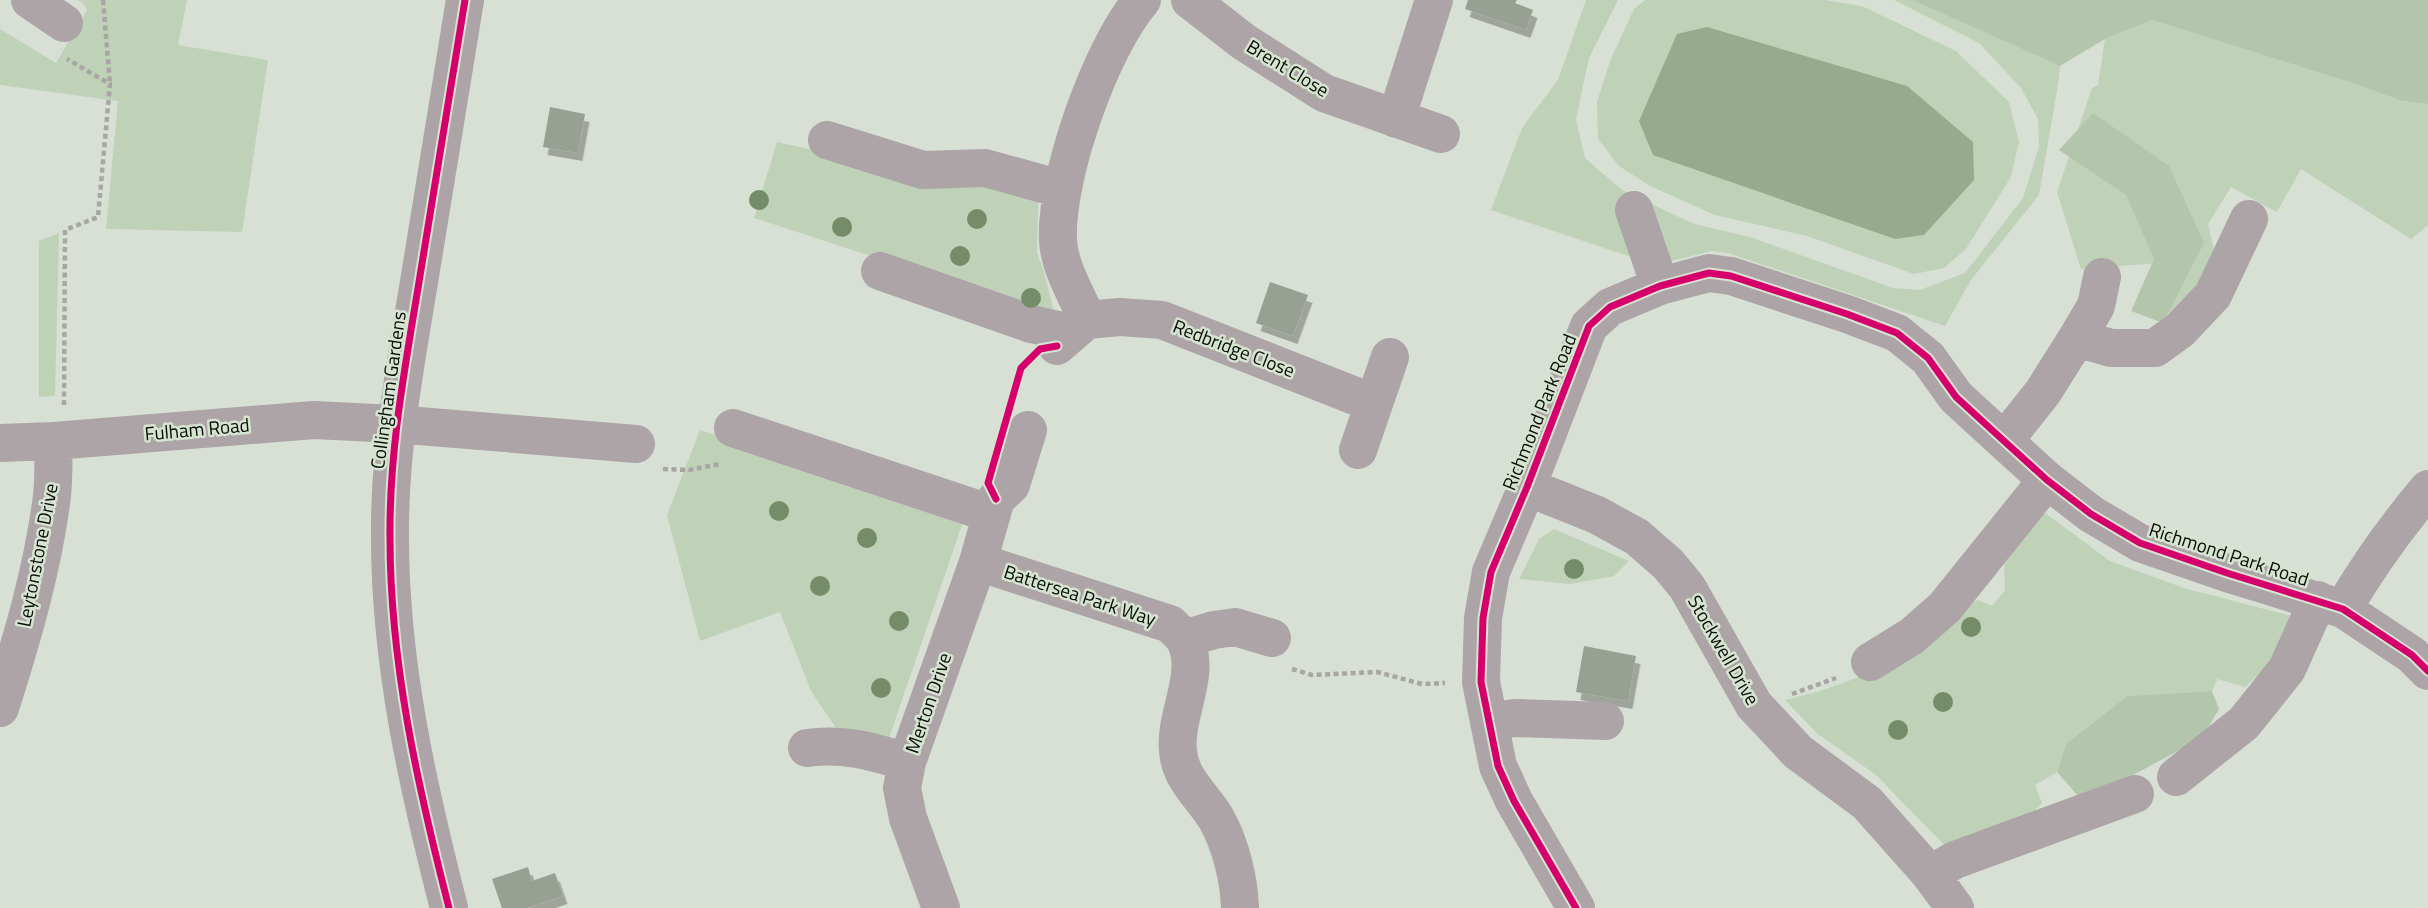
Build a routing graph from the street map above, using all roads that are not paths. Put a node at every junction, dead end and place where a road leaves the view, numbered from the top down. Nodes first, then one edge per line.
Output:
1 (30, 0) edge
2 (465, 0) edge
3 (1190, 0) edge
4 (1434, 0) edge
5 (1123, 5) edge
6 (64, 23) road end
7 (1396, 119) junction
8 (1441, 134) dead end
9 (827, 139) dead end
10 (1061, 189) junction
11 (1634, 210) dead end
12 (2249, 219) dead end
13 (880, 271) dead end
14 (2102, 277) dead end
15 (1660, 286) junction
16 (1072, 333) junction
17 (2077, 338) junction
18 (1390, 357) dead end
19 (1373, 403) junction
20 (395, 424) junction
21 (1028, 430) dead end
22 (59, 441) junction
23 (2004, 441) junction
24 (0, 443) edge
25 (728, 446) road end
26 (1358, 450) dead end
27 (645, 455) road end
28 (2047, 480) junction
29 (1527, 487) junction
30 (2428, 489) edge
31 (994, 506) junction
32 (978, 562) junction
33 (2331, 605) junction
34 (1184, 639) junction
35 (1279, 652) road end
36 (1870, 662) road end
37 (2428, 671) edge
38 (0, 708) edge
39 (1490, 720) junction
40 (1605, 722) dead end
41 (807, 748) dead end
42 (907, 762) junction
43 (2176, 777) dead end
44 (2135, 793) dead end
45 (1930, 874) junction
46 (449, 908) edge
47 (941, 908) edge
48 (1240, 908) edge
49 (1576, 908) edge
50 (1955, 908) edge

1 - 6 street
2 - 20 street, Collingham Gardens
3 - 7 street, Brent Close
4 - 7 street
5 - 10 street
7 - 8 street, Brent Close
9 - 10 street
10 - 16 street
11 - 15 street
12 - 17 street
13 - 16 street, Redbridge Close
14 - 17 street
15 - 23 street, Richmond Park Road
15 - 29 street, Richmond Park Road
16 - 19 street, Redbridge Close
17 - 23 street
18 - 19 street
19 - 26 street
20 - 22 street, Fulham Road
20 - 27 street, Fulham Road
20 - 46 street, Collingham Gardens
21 - 31 street, Merton Drive
22 - 24 street, Fulham Road
22 - 38 street, Leytonstone Drive
23 - 28 street, Richmond Park Road
25 - 31 street
28 - 33 street, Richmond Park Road
28 - 36 street
29 - 39 street, Richmond Park Road
29 - 45 street, Stockwell Drive
30 - 33 street
31 - 32 street, Merton Drive
32 - 34 street, Battersea Park Way
32 - 42 street, Merton Drive
33 - 37 street, Richmond Park Road
33 - 43 street
34 - 35 street
34 - 48 street
39 - 40 street
39 - 49 street, Richmond Park Road
41 - 42 street
42 - 47 street, Merton Drive
44 - 45 street
45 - 50 street, Stockwell Drive

